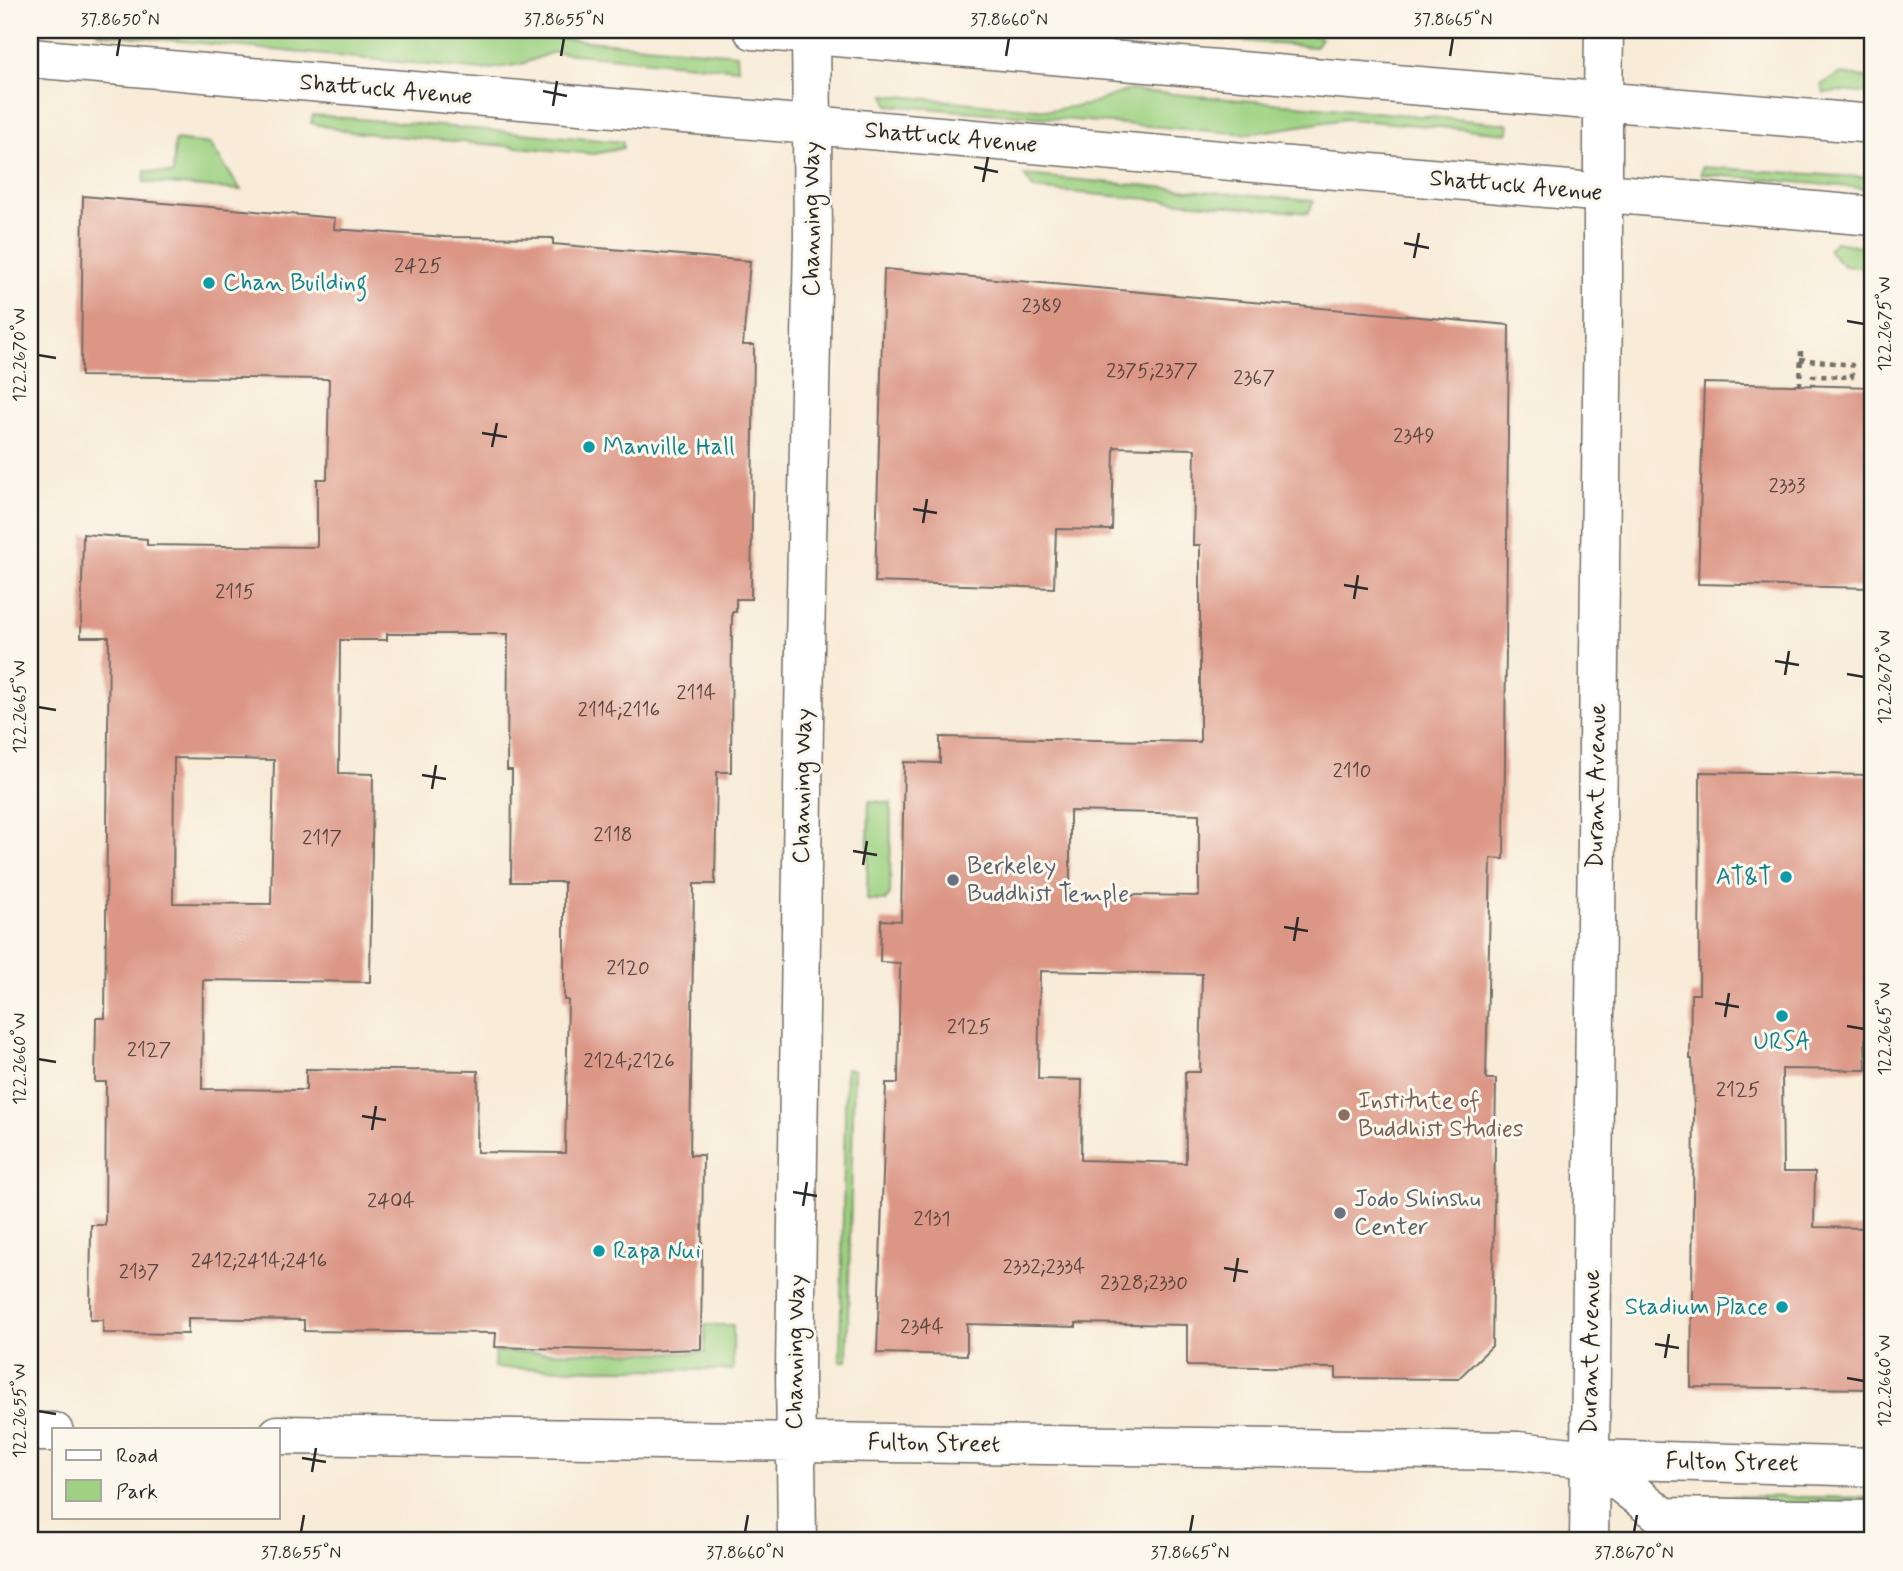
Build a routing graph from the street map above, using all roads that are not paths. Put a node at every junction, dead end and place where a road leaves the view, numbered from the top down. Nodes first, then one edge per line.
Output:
1 (753, 30) edge
2 (1604, 30) edge
3 (811, 32) edge
4 (30, 58) edge
5 (1603, 102) junction
6 (1873, 124) edge
7 (812, 126) junction
8 (1603, 193) junction
9 (1873, 216) edge
10 (30, 1432) edge
11 (52, 1432) edge
12 (280, 1435) edge
13 (795, 1442) junction
14 (1590, 1460) junction
15 (1873, 1467) edge
16 (1873, 1520) edge
17 (797, 1541) edge
18 (1589, 1541) edge

1 - 3 main road
2 - 5 main road, Durant Avenue
3 - 5 main road
3 - 7 main road, Channing Way
4 - 7 main road, Shattuck Avenue
5 - 6 main road
5 - 8 main road, Durant Avenue
7 - 8 main road, Shattuck Avenue
7 - 13 main road, Channing Way
8 - 9 main road, Shattuck Avenue
8 - 14 main road, Durant Avenue
10 - 11 main road
12 - 13 main road, Fulton Street
13 - 14 main road, Fulton Street
13 - 17 main road, Channing Way
14 - 15 main road, Fulton Street
14 - 16 main road, Fulton Street
14 - 18 main road, Durant Avenue

